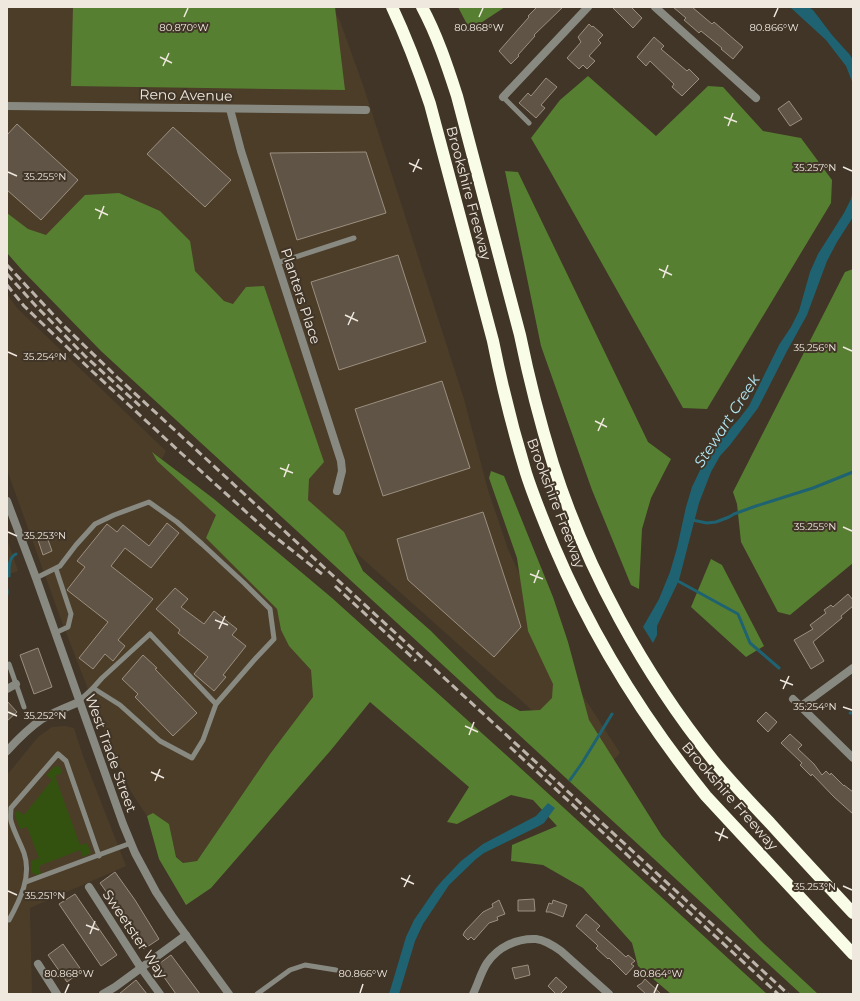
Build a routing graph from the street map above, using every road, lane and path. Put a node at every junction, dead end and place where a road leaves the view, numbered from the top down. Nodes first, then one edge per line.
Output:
1 (392, 7) edge
2 (422, 7) edge
3 (588, 7) edge
4 (655, 7) edge
5 (503, 97) joint
6 (756, 98) dead end
7 (7, 106) edge
8 (230, 108) junction
9 (366, 110) dead end
10 (529, 123) dead end
11 (354, 238) dead end
12 (277, 263) junction
13 (337, 491) dead end
14 (7, 501) edge
15 (56, 568) junction
16 (36, 578) junction
17 (55, 633) junction
18 (8, 664) dead end
19 (853, 668) edge
20 (16, 684) junction
21 (93, 688) junction
22 (7, 689) edge
23 (793, 699) dead end
24 (79, 702) junction
25 (216, 704) junction
26 (24, 707) dead end
27 (800, 707) junction
28 (7, 751) edge
29 (853, 758) edge
30 (130, 843) junction
31 (99, 856) junction
32 (26, 882) junction
33 (89, 887) dead end
34 (853, 913) edge
35 (7, 920) edge
36 (186, 935) junction
37 (853, 954) edge
38 (38, 964) dead end
39 (141, 968) junction
40 (336, 970) dead end
41 (57, 994) edge
42 (103, 994) edge
43 (160, 994) edge
44 (229, 994) edge
45 (257, 994) edge
46 (473, 994) edge
47 (609, 994) edge

1 - 37 highway, Brookshire Freeway
2 - 34 highway, Brookshire Freeway
3 - 5 street
4 - 6 street
5 - 10 lane
7 - 8 street, Reno Avenue
8 - 9 street, Reno Avenue
8 - 12 street, Planters Place
11 - 12 lane
12 - 13 street, Planters Place
14 - 16 street, West Trade Street
15 - 16 lane
15 - 17 lane
15 - 25 lane
16 - 17 street, West Trade Street
17 - 24 street, West Trade Street
18 - 20 lane
19 - 27 street
20 - 22 street
20 - 26 lane
21 - 24 lane
21 - 25 lane
21 - 25 lane
23 - 27 street
24 - 28 street
24 - 30 street, West Trade Street
27 - 29 street
30 - 31 lane
30 - 36 street, West Trade Street
31 - 32 lane
31 - 32 lane
32 - 35 lane
33 - 39 street, Sweetster Way
36 - 39 street
36 - 44 street, West Trade Street
38 - 41 street
39 - 42 street
39 - 43 street, Sweetster Way
40 - 45 lane
46 - 47 street

